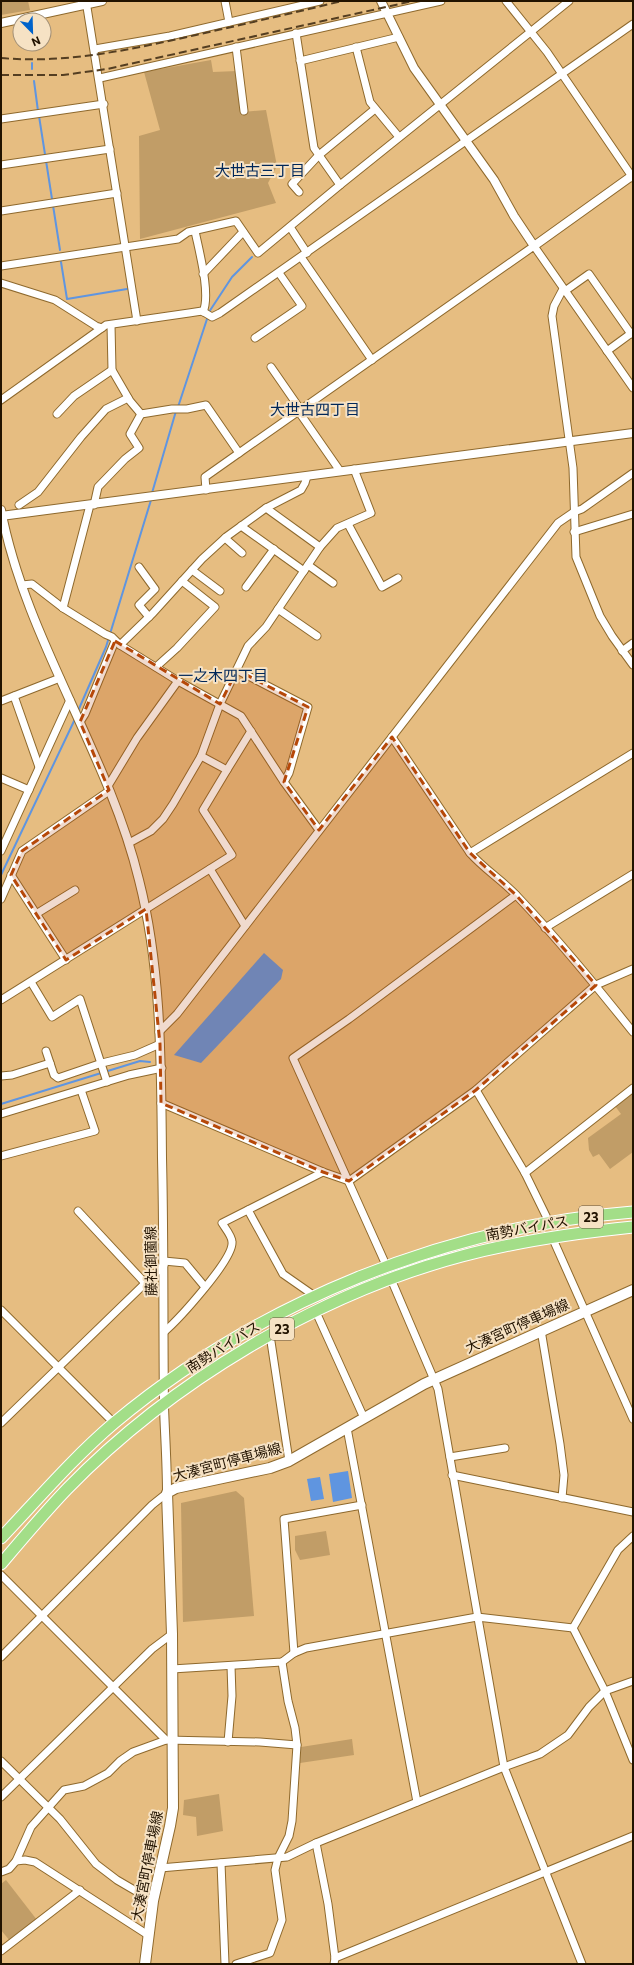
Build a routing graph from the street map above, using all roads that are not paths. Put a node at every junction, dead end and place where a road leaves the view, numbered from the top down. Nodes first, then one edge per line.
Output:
1 (102, 1) edge
2 (225, 1) edge
3 (320, 1) edge
4 (381, 1) edge
5 (441, 1) edge
6 (506, 1) edge
7 (568, 1) edge
8 (86, 3) edge
9 (387, 13) junction
10 (1, 22) edge
11 (229, 22) junction
12 (633, 24) edge
13 (531, 31) junction
14 (296, 33) junction
15 (399, 37) junction
16 (236, 47) junction
17 (356, 47) junction
18 (95, 50) junction
19 (300, 61) junction
20 (561, 74) junction
21 (100, 78) junction
22 (104, 104) junction
23 (439, 104) junction
24 (375, 109) junction
25 (244, 111) dead end
26 (1, 119) edge
27 (399, 138) junction
28 (467, 139) junction
29 (110, 149) junction
30 (319, 156) junction
31 (1, 165) edge
32 (632, 177) edge
33 (340, 185) junction
34 (299, 192) dead end
35 (117, 193) junction
36 (1, 211) edge
37 (290, 227) junction
38 (195, 231) junction
39 (244, 232) junction
40 (534, 246) junction
41 (125, 247) junction
42 (304, 255) junction
43 (1, 266) edge
44 (279, 273) junction
45 (203, 274) junction
46 (1, 283) edge
47 (564, 290) junction
48 (203, 312) junction
49 (137, 321) junction
50 (111, 325) junction
51 (102, 328) junction
52 (632, 333) edge
53 (255, 338) dead end
54 (607, 351) junction
55 (372, 360) junction
56 (271, 367) dead end
57 (112, 370) junction
58 (633, 388) edge
59 (128, 398) junction
60 (1, 400) edge
61 (299, 412) junction
62 (57, 414) dead end
63 (141, 414) junction
64 (633, 433) edge
65 (569, 441) junction
66 (239, 453) junction
67 (354, 469) junction
68 (340, 471) junction
69 (633, 473) edge
70 (307, 476) junction
71 (206, 490) junction
72 (20, 505) dead end
73 (92, 505) junction
74 (266, 508) junction
75 (574, 512) junction
76 (1, 514) edge
77 (633, 514) edge
78 (348, 524) junction
79 (241, 526) junction
80 (574, 532) junction
81 (225, 538) junction
82 (320, 547) junction
83 (274, 549) junction
84 (242, 553) dead end
85 (308, 565) junction
86 (139, 567) dead end
87 (192, 570) junction
88 (304, 571) junction
89 (398, 578) dead end
90 (182, 581) junction
91 (333, 583) dead end
92 (22, 585) junction
93 (246, 587) dead end
94 (220, 590) dead end
95 (63, 608) junction
96 (278, 609) junction
97 (149, 617) junction
98 (317, 636) dead end
99 (116, 641) junction
100 (633, 642) edge
101 (622, 650) junction
102 (633, 665) edge
103 (156, 667) junction
104 (237, 670) junction
105 (60, 678) junction
106 (178, 681) junction
107 (14, 696) junction
108 (1, 701) edge
109 (72, 704) junction
110 (220, 704) junction
111 (79, 722) junction
112 (251, 731) junction
113 (392, 737) junction
114 (633, 753) edge
115 (201, 756) junction
116 (39, 767) junction
117 (227, 770) junction
118 (1, 778) edge
119 (284, 782) junction
120 (108, 788) junction
121 (29, 790) junction
122 (319, 830) junction
123 (129, 843) junction
124 (1, 851) edge
125 (470, 853) junction
126 (210, 869) junction
127 (633, 874) edge
128 (11, 875) junction
129 (75, 890) dead end
130 (516, 895) junction
131 (1, 899) edge
132 (146, 910) junction
133 (36, 914) junction
134 (245, 926) junction
135 (545, 928) junction
136 (66, 960) junction
137 (633, 969) edge
138 (31, 982) junction
139 (596, 986) junction
140 (1, 1000) edge
141 (159, 1032) junction
142 (633, 1032) edge
143 (160, 1044) junction
144 (46, 1051) dead end
145 (50, 1063) junction
146 (102, 1065) junction
147 (162, 1068) junction
148 (1, 1076) edge
149 (107, 1081) junction
150 (633, 1088) edge
151 (82, 1090) junction
152 (476, 1090) junction
153 (161, 1103) junction
154 (1, 1114) edge
155 (1, 1156) edge
156 (323, 1172) junction
157 (525, 1173) junction
158 (349, 1181) junction
159 (248, 1210) junction
160 (78, 1211) dead end
161 (633, 1212) edge
162 (549, 1222) junction
163 (633, 1227) edge
164 (552, 1237) junction
165 (164, 1263) junction
166 (386, 1265) junction
167 (391, 1278) junction
168 (146, 1283) junction
169 (205, 1287) junction
170 (633, 1290) edge
171 (316, 1297) junction
172 (1, 1310) edge
173 (585, 1311) junction
174 (316, 1312) junction
175 (541, 1330) junction
176 (164, 1332) junction
177 (270, 1335) junction
178 (59, 1369) junction
179 (434, 1379) junction
180 (165, 1384) junction
181 (164, 1405) junction
182 (364, 1418) junction
183 (633, 1419) edge
184 (114, 1423) junction
185 (1, 1424) edge
186 (347, 1428) junction
187 (505, 1448) dead end
188 (450, 1457) junction
189 (289, 1461) junction
190 (452, 1475) junction
191 (167, 1493) junction
192 (562, 1498) junction
193 (362, 1505) junction
194 (633, 1512) edge
195 (633, 1536) edge
196 (1, 1538) edge
197 (1, 1564) edge
198 (1, 1575) edge
199 (477, 1617) junction
200 (42, 1618) junction
201 (573, 1628) junction
202 (386, 1633) junction
203 (172, 1634) junction
204 (294, 1653) junction
205 (1, 1657) edge
206 (282, 1662) junction
207 (231, 1666) junction
208 (172, 1669) junction
209 (633, 1681) edge
210 (113, 1686) junction
211 (605, 1691) junction
212 (168, 1741) junction
213 (228, 1742) junction
214 (297, 1745) junction
215 (633, 1760) edge
216 (1, 1761) edge
217 (504, 1767) junction
218 (19, 1780) junction
219 (1, 1797) edge
220 (417, 1802) junction
221 (48, 1808) junction
222 (633, 1836) edge
223 (316, 1843) junction
224 (278, 1858) junction
225 (16, 1861) junction
226 (221, 1863) junction
227 (160, 1868) junction
228 (1, 1872) edge
229 (545, 1872) junction
230 (80, 1890) junction
231 (152, 1901) junction
232 (148, 1935) junction
233 (1, 1951) edge
234 (245, 1961) junction
235 (334, 1961) edge
236 (145, 1964) edge
237 (225, 1964) edge
238 (236, 1964) edge
239 (252, 1964) edge
240 (582, 1964) edge

1 - 8 street
2 - 11 street
3 - 11 street
4 - 9 street
5 - 9 street
6 - 13 street
7 - 13 street
8 - 10 street
8 - 18 street
9 - 14 street
9 - 15 street
11 - 18 street
12 - 20 street
13 - 20 street
13 - 23 street
14 - 16 street
14 - 19 street
15 - 17 street
15 - 23 street
16 - 21 street
16 - 25 street
17 - 19 street
17 - 24 street
18 - 21 street
19 - 30 street
20 - 28 street
20 - 32 street
21 - 22 street
22 - 26 street
22 - 29 street
23 - 27 street
23 - 28 street
24 - 27 street
24 - 30 street
27 - 33 street
28 - 40 street
28 - 42 street
29 - 31 street
29 - 35 street
30 - 33 street
30 - 34 street
32 - 40 street
33 - 37 street
35 - 36 street
35 - 41 street
37 - 39 street
37 - 42 street
38 - 39 street
38 - 41 street
38 - 45 street
39 - 45 street
40 - 47 street
40 - 55 street
41 - 43 street
41 - 49 street
42 - 44 street
42 - 55 street
44 - 48 street
44 - 53 street
45 - 48 street
46 - 51 street
47 - 52 street
47 - 54 street
47 - 65 street
48 - 49 street
49 - 50 street
50 - 51 street
50 - 57 street
51 - 60 street
52 - 54 street
54 - 58 street
55 - 61 street
56 - 61 street
57 - 59 street
57 - 62 street
59 - 63 street
59 - 72 street
61 - 66 street
61 - 68 street
63 - 66 street
63 - 73 street
64 - 65 street
65 - 67 street
65 - 75 street
66 - 71 street
67 - 68 street
67 - 78 street
68 - 70 street
69 - 75 street
70 - 71 street
70 - 74 street
71 - 73 street
73 - 76 street
73 - 95 street
74 - 79 street
74 - 82 street
75 - 80 street
75 - 113 street
76 - 92 street, 藤社御薗線
77 - 80 street
78 - 82 street
78 - 89 street
79 - 81 street
79 - 83 street
80 - 101 street
81 - 84 street
81 - 87 street
82 - 85 street
83 - 88 street
83 - 93 street
85 - 88 street
85 - 91 street
86 - 97 street
87 - 90 street
87 - 94 street
88 - 96 street
90 - 97 street
90 - 103 street
92 - 95 street
92 - 105 street, 藤社御薗線
95 - 99 street
96 - 98 street
96 - 104 street
97 - 99 street
99 - 103 street
99 - 111 street
100 - 101 street
101 - 102 street
103 - 106 street
104 - 110 street
104 - 119 street
105 - 107 street
105 - 109 street, 藤社御薗線
106 - 110 street
106 - 120 street
107 - 108 street
107 - 116 street
109 - 111 street, 藤社御薗線
109 - 116 street
110 - 112 street
110 - 115 street
111 - 120 street, 藤社御薗線
112 - 117 street
112 - 119 street
113 - 122 street
113 - 125 street
114 - 125 street
115 - 117 street
115 - 123 street
116 - 121 street
117 - 126 street
118 - 121 street
119 - 122 street
120 - 123 street, 藤社御薗線
120 - 128 street
121 - 124 street
122 - 134 street
123 - 132 street, 藤社御薗線
125 - 130 street
126 - 132 street
126 - 134 street
127 - 135 street
128 - 131 street
128 - 133 street
129 - 133 street
130 - 135 street
130 - 158 street
132 - 136 street
132 - 141 street, 藤社御薗線
133 - 136 street
134 - 141 street
135 - 139 street
136 - 138 street
137 - 139 street
138 - 140 street
138 - 146 street
139 - 142 street
139 - 152 street
141 - 143 street, 藤社御薗線
143 - 146 street
143 - 147 street, 藤社御薗線
144 - 145 street
145 - 146 street
145 - 148 street
146 - 149 street
147 - 149 street
147 - 153 street, 藤社御薗線
149 - 151 street
150 - 157 street
151 - 154 street
151 - 155 street
152 - 157 street
152 - 158 street
153 - 156 street
153 - 165 street, 藤社御薗線
156 - 158 street
156 - 159 street
157 - 162 street
158 - 166 street
159 - 169 street
159 - 171 street
160 - 168 street
161 - 162 highway, 南勢バイパス / 23
162 - 166 highway, 南勢バイパス / 23
163 - 164 highway, 南勢バイパス / 23
164 - 167 highway, 南勢バイパス / 23
164 - 173 street
165 - 168 street
165 - 169 street
165 - 176 street, 藤社御薗線
166 - 171 highway, 南勢バイパス / 23
167 - 174 highway, 南勢バイパス / 23
167 - 179 street
168 - 178 street
169 - 176 street
170 - 173 main road, 大湊宮町停車場線
171 - 180 highway, 南勢バイパス / 23
172 - 178 street
173 - 175 main road, 大湊宮町停車場線
173 - 183 street
174 - 177 highway, 南勢バイパス / 23
174 - 182 street
175 - 179 main road, 大湊宮町停車場線
175 - 192 street
176 - 180 street, 藤社御薗線
177 - 181 highway, 南勢バイパス / 23
177 - 189 street
178 - 184 street
178 - 185 street
179 - 182 main road, 大湊宮町停車場線
179 - 188 street
180 - 181 street, 藤社御薗線
180 - 184 highway, 南勢バイパス / 23
181 - 191 street, 藤社御薗線
181 - 197 highway, 南勢バイパス / 23
182 - 186 main road, 大湊宮町停車場線
184 - 196 highway, 南勢バイパス / 23
186 - 189 main road, 大湊宮町停車場線
186 - 193 street
187 - 188 street
188 - 190 street
189 - 191 main road, 大湊宮町停車場線
190 - 192 street
190 - 199 street
191 - 200 street
191 - 203 main road, 大湊宮町停車場線
192 - 194 street
193 - 202 street
193 - 204 street
195 - 201 street
198 - 200 street
199 - 201 street
199 - 202 street
199 - 217 street
200 - 205 street
200 - 210 street
201 - 211 street
202 - 204 street
202 - 220 street
203 - 208 main road, 大湊宮町停車場線
203 - 210 street
204 - 206 street
206 - 207 street
206 - 214 street
207 - 208 street
207 - 213 street
208 - 212 main road, 大湊宮町停車場線
209 - 211 street
210 - 212 street
210 - 218 street
211 - 215 street
211 - 217 street
212 - 213 street
212 - 221 street
212 - 227 main road, 大湊宮町停車場線
213 - 214 street
214 - 224 street
216 - 218 street
217 - 220 street
217 - 229 street
218 - 219 street
218 - 221 street
220 - 223 street
221 - 225 street
221 - 231 street
222 - 229 street
223 - 224 street
223 - 235 street
224 - 226 street
224 - 234 street
225 - 228 street
225 - 230 street
226 - 227 street
226 - 237 street
227 - 231 main road, 大湊宮町停車場線
229 - 235 street
229 - 240 street
230 - 232 street
230 - 233 street
231 - 232 main road, 大湊宮町停車場線
232 - 236 main road, 大湊宮町停車場線
234 - 238 street
234 - 239 street

